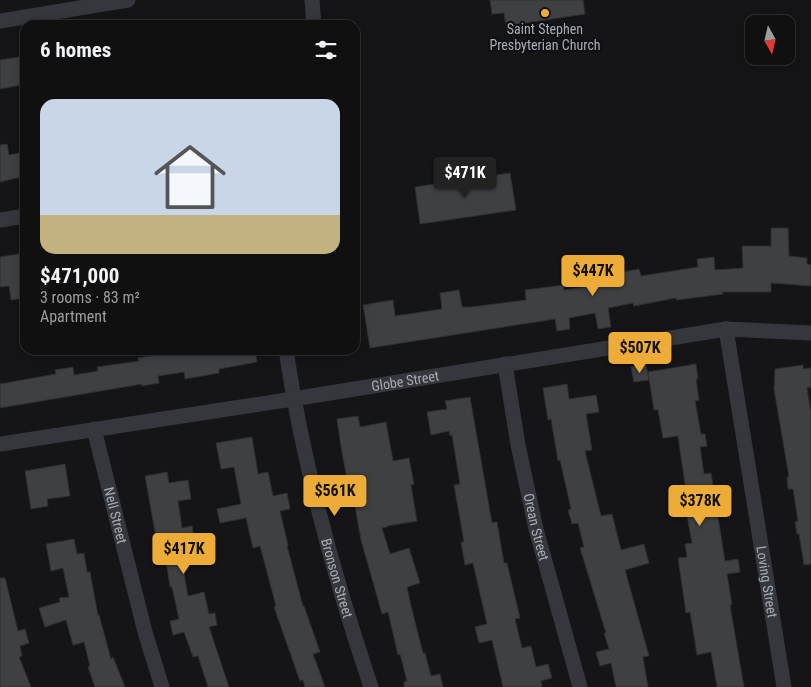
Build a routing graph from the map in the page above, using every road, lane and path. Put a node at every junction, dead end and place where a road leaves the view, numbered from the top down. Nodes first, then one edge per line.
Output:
1 (128, 0) edge
2 (312, 0) edge
3 (0, 20) edge
4 (314, 20) edge
5 (20, 217) edge
6 (0, 220) edge
7 (726, 329) junction
8 (811, 333) edge
9 (287, 355) edge
10 (505, 364) junction
11 (293, 399) junction
12 (94, 429) junction
13 (0, 444) edge
14 (162, 687) edge
15 (371, 687) edge
16 (580, 687) edge
17 (784, 687) edge

1 - 3 street
2 - 4 street
5 - 6 street
7 - 8 street, Globe Street
7 - 10 street, Globe Street
7 - 17 street, Loving Street
9 - 11 street, Bronson Street
10 - 11 street, Globe Street
10 - 16 street, Orean Street
11 - 12 street, Globe Street
11 - 15 street, Bronson Street
12 - 13 street, Globe Street
12 - 14 street, Nell Street

